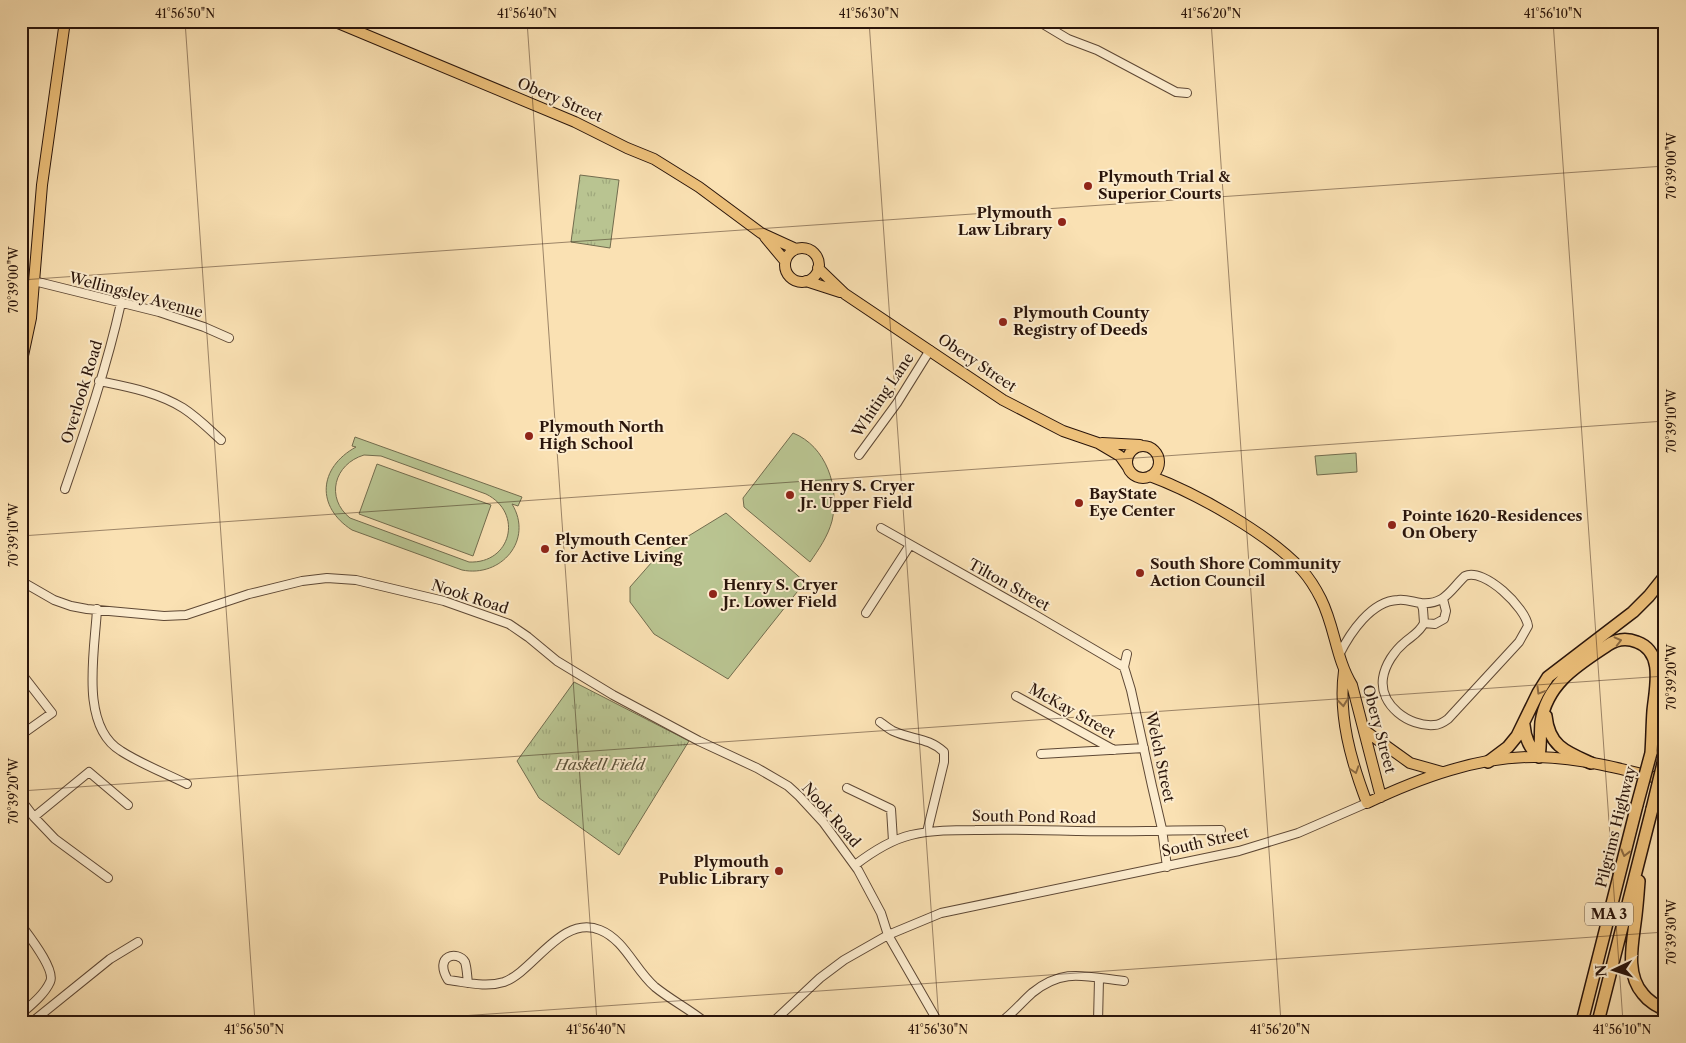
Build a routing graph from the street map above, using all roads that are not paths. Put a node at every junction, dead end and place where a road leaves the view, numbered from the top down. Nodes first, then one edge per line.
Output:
1 (65, 21) edge
2 (333, 21) edge
3 (1038, 21) edge
4 (1187, 93) dead end
5 (761, 233) junction
6 (796, 249) junction
7 (785, 261) junction
8 (818, 268) junction
9 (34, 281) junction
10 (806, 281) junction
11 (845, 294) junction
12 (121, 303) junction
13 (229, 338) dead end
14 (930, 350) junction
15 (21, 366) edge
16 (99, 381) junction
17 (221, 440) dead end
18 (1098, 443) junction
19 (1140, 446) junction
20 (859, 455) dead end
21 (1159, 464) junction
22 (1127, 466) junction
23 (1150, 476) junction
24 (65, 489) dead end
25 (1181, 489) junction
26 (881, 528) dead end
27 (910, 545) junction
28 (1665, 576) edge
29 (21, 581) edge
30 (1443, 599) junction
31 (1421, 604) junction
32 (97, 610) junction
33 (866, 613) dead end
34 (1424, 623) junction
35 (1127, 654) dead end
36 (1339, 655) junction
37 (1124, 667) junction
38 (1344, 671) junction
39 (21, 673) edge
40 (1016, 696) dead end
41 (1665, 697) edge
42 (1546, 707) junction
43 (880, 722) dead end
44 (1524, 725) junction
45 (1364, 730) junction
46 (21, 735) edge
47 (1144, 748) junction
48 (1114, 750) junction
49 (1650, 753) junction
50 (1041, 754) dead end
51 (1665, 755) edge
52 (1539, 757) junction
53 (1488, 762) junction
54 (1591, 763) junction
55 (1443, 772) junction
56 (1665, 780) edge
57 (187, 784) dead end
58 (847, 788) dead end
59 (1381, 796) junction
60 (21, 800) edge
61 (1367, 803) junction
62 (128, 805) dead end
63 (34, 817) junction
64 (1162, 829) junction
65 (1221, 830) dead end
66 (927, 832) junction
67 (893, 841) junction
68 (1643, 842) junction
69 (855, 865) junction
70 (1167, 867) junction
71 (108, 878) dead end
72 (21, 925) edge
73 (888, 935) junction
74 (138, 942) dead end
75 (1099, 978) junction
76 (1124, 981) dead end
77 (468, 982) dead end
78 (1665, 1010) edge
79 (21, 1014) edge
80 (32, 1022) edge
81 (705, 1022) edge
82 (773, 1022) edge
83 (938, 1022) edge
84 (1001, 1022) edge
85 (1098, 1022) edge
86 (1582, 1022) edge
87 (1598, 1022) edge

1 - 9 main road
2 - 5 main road, Obery Street
3 - 4 street
5 - 6 main road, Obery Street
5 - 7 main road, Obery Street
6 - 7 main road
6 - 8 main road, Obery Street
7 - 10 main road, Obery Street
8 - 10 main road
8 - 11 main road, Obery Street
9 - 12 street, Wellingsley Avenue
9 - 15 main road
10 - 11 main road, Obery Street
11 - 14 main road, Obery Street
12 - 13 street, Wellingsley Avenue
12 - 16 street, Overlook Road
14 - 18 main road, Obery Street
14 - 20 street, Whiting Lane
16 - 17 street
16 - 24 street, Overlook Road
18 - 19 main road, Obery Street
18 - 22 main road, Obery Street
19 - 21 main road, Obery Street
19 - 22 main road
21 - 23 main road
21 - 25 main road, Obery Street
22 - 23 main road, Obery Street
23 - 25 main road, Obery Street
25 - 36 main road, Obery Street
26 - 27 street, Tilton Street
27 - 33 street
27 - 37 street, Tilton Street
28 -> 44 highway
29 - 32 street, Nook Road
30 - 31 street
30 - 34 street
30 - 34 street
31 - 34 street
31 - 36 street
32 - 57 street
32 - 69 street, Nook Road
35 - 37 street, Welch Street
36 - 38 main road, Obery Street
37 - 47 street, Welch Street
38 - 45 main road, Obery Street
38 -> 61 main road, Obery Street
39 - 46 street
40 - 48 street, McKay Street
41 - 49 highway, Pilgrims Highway / MA 3
42 -> 49 highway
42 - 52 highway
42 - 54 highway
43 - 66 street
44 - 52 highway
44 - 53 highway
45 - 55 main road
45 - 59 main road, Obery Street
47 - 48 street
47 - 64 street, Welch Street
48 - 50 street
49 -> 86 highway, Pilgrims Highway / MA 3, bridge
51 - 68 highway, Pilgrims Highway / MA 3, bridge
52 - 53 main road, South Street
52 - 54 main road, South Street
53 - 55 main road, South Street
54 - 56 main road, South Street
55 - 59 main road, South Street
58 - 67 street
59 - 61 main road, South Street
60 - 63 street
61 - 70 street, South Street
62 - 63 street
63 - 71 street
64 - 65 street, South Pond Road
64 - 66 street, South Pond Road
64 - 70 street, Welch Street
66 - 67 street, South Pond Road
67 - 69 street, South Pond Road
68 - 78 highway
68 - 87 highway, Pilgrims Highway / MA 3
69 - 73 street, Nook Road
70 - 73 street, South Street
72 - 79 street
73 - 82 street, South Street
73 - 83 street, Nook Road
74 - 80 street
75 - 76 street
75 - 84 street
75 - 85 street
77 - 81 street

